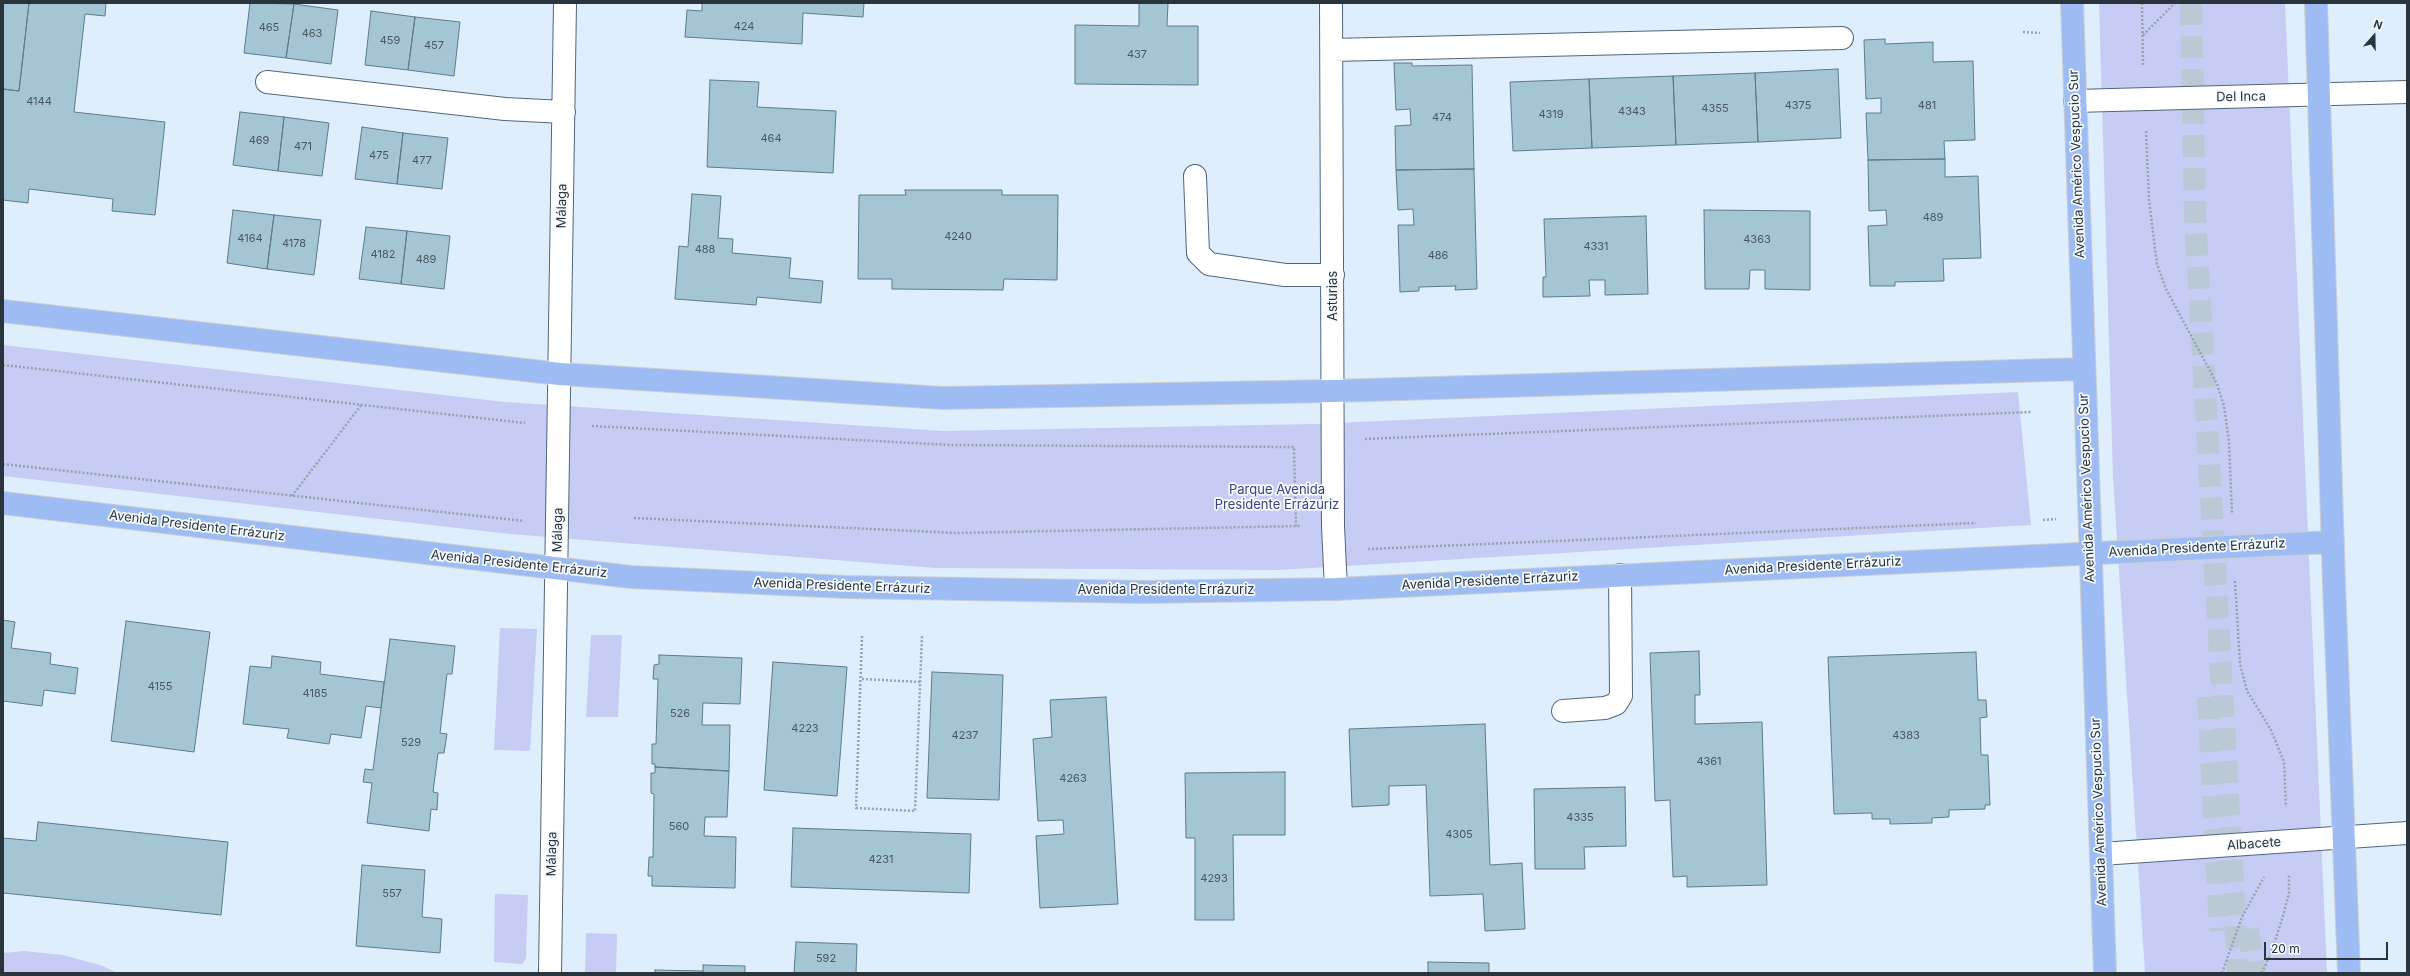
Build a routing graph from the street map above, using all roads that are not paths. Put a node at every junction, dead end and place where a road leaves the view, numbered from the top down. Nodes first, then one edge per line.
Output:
1 (565, 3) edge
2 (1331, 3) edge
3 (2072, 3) edge
4 (2316, 3) edge
5 (1842, 38) dead end
6 (1332, 50) junction
7 (267, 82) dead end
8 (2407, 92) edge
9 (2319, 95) junction
10 (2075, 101) junction
11 (564, 112) junction
12 (1195, 176) dead end
13 (1333, 275) junction
14 (3, 311) edge
15 (2084, 369) junction
16 (560, 374) junction
17 (1334, 391) junction
18 (3, 503) edge
19 (2332, 542) junction
20 (2089, 553) junction
21 (557, 568) junction
22 (1620, 575) junction
23 (1336, 589) junction
24 (1563, 711) dead end
25 (2407, 833) edge
26 (2342, 837) junction
27 (2101, 854) junction
28 (550, 973) edge
29 (2105, 973) edge
30 (2349, 973) edge

1 - 11 street, Málaga
2 - 6 street, Asturias
3 - 10 main road, Avenida Américo Vespucio Sur
4 - 9 main road
5 - 6 street
6 - 13 street, Asturias
7 - 11 street
8 - 9 street, Del Inca
9 - 10 street, Del Inca
9 - 19 main road
10 - 15 main road, Avenida Américo Vespucio Sur
11 - 16 street, Málaga
12 - 13 street
13 - 17 street, Asturias
14 - 16 main road
15 - 17 main road
15 - 20 main road, Avenida Américo Vespucio Sur
16 - 17 main road
16 - 21 street, Málaga
17 - 23 street, Asturias
18 - 21 main road, Avenida Presidente Errázuriz
19 - 20 main road, Avenida Presidente Errázuriz
19 - 26 main road
20 - 22 main road, Avenida Presidente Errázuriz
20 - 27 main road, Avenida Américo Vespucio Sur
21 - 23 main road, Avenida Presidente Errázuriz
21 - 28 street, Málaga
22 - 23 main road, Avenida Presidente Errázuriz
22 - 24 street
25 - 26 street, Albacete
26 - 27 street, Albacete
26 - 30 main road
27 - 29 main road, Avenida Américo Vespucio Sur

